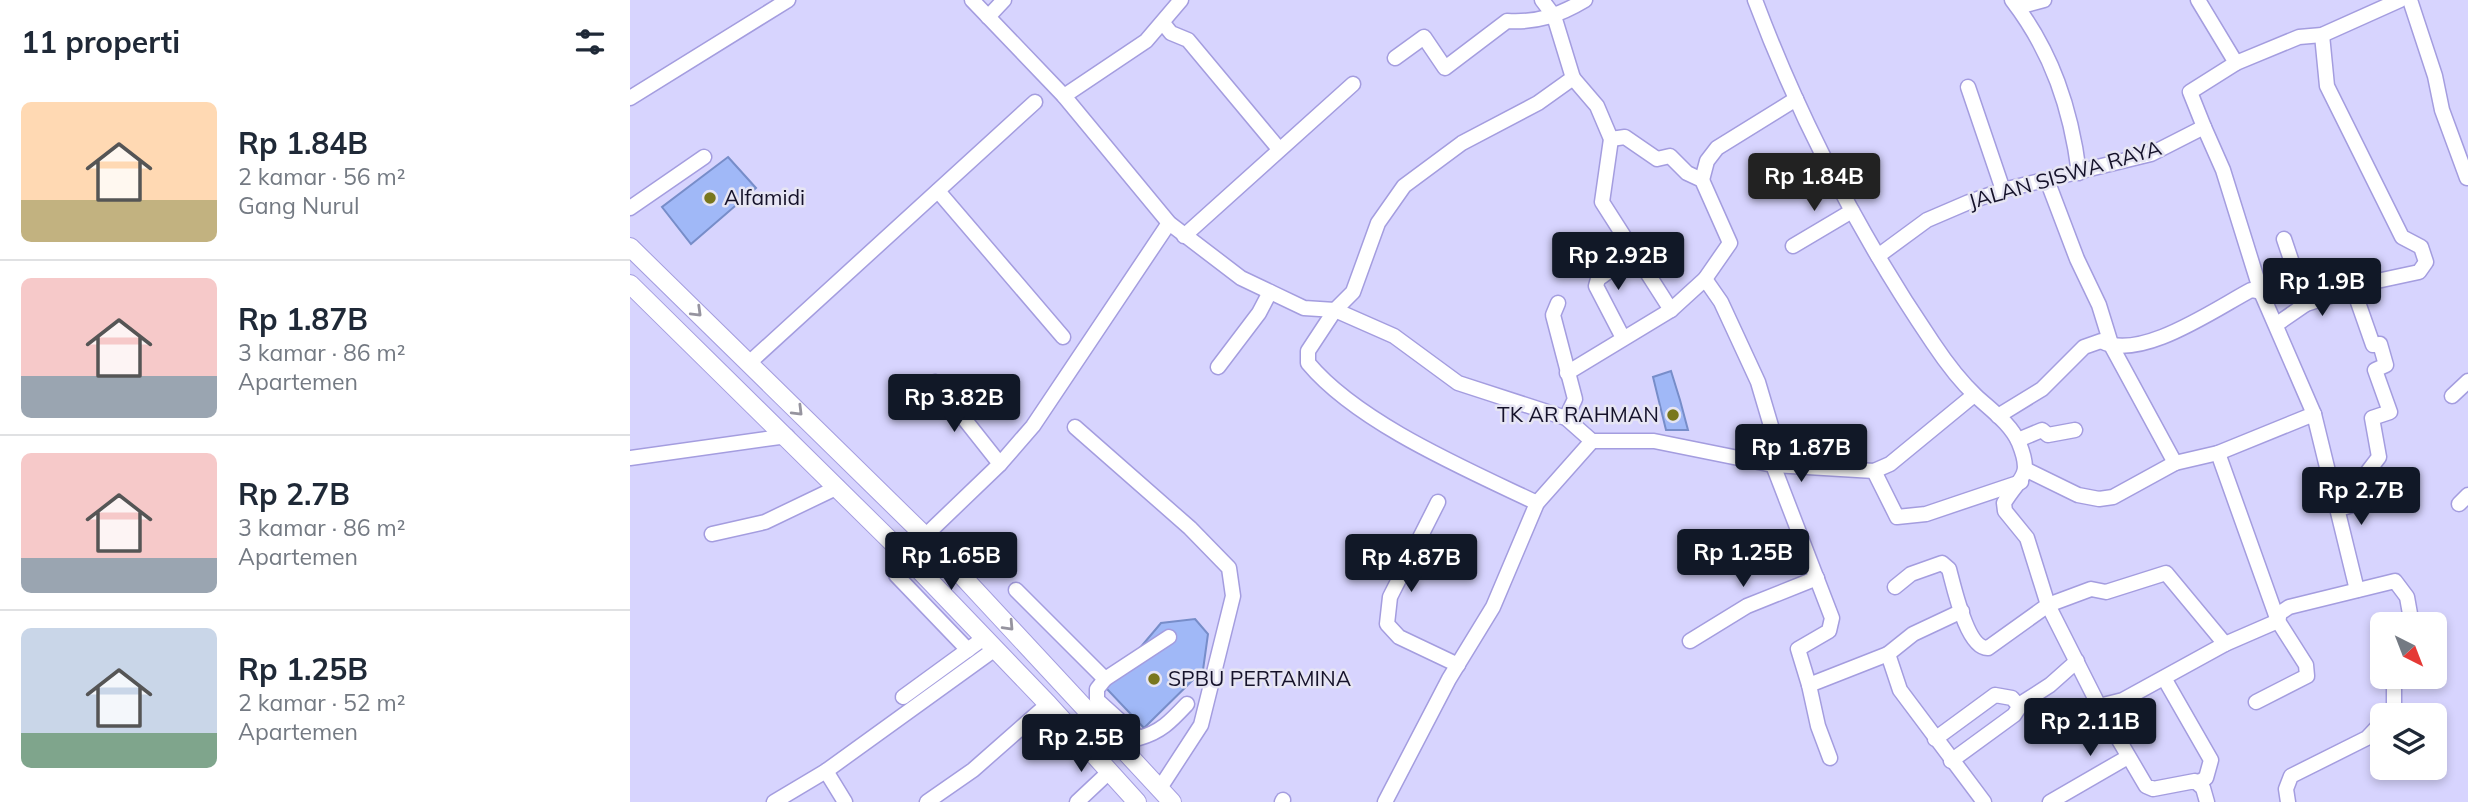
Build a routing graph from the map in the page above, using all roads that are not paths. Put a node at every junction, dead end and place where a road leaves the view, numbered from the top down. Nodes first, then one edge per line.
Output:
1 (788, 0) edge
2 (972, 0) edge
3 (1004, 0) edge
4 (1181, 0) edge
5 (1542, 0) edge
6 (1585, 0) edge
7 (1755, 0) edge
8 (2044, 0) edge
9 (2198, 0) edge
10 (2400, 0) edge
11 (2410, 0) edge
12 (2015, 4) edge
13 (1554, 16) junction
14 (988, 17) junction
15 (1163, 23) junction
16 (2322, 35) junction
17 (1395, 58) dead end
18 (2236, 63) junction
19 (1573, 78) junction
20 (1353, 84) dead end
21 (1968, 87) dead end
22 (1064, 96) junction
23 (630, 98) edge
24 (1796, 99) junction
25 (1035, 102) dead end
26 (2204, 127) junction
27 (1611, 139) junction
28 (1279, 149) junction
29 (705, 157) dead end
30 (2079, 173) junction
31 (2467, 178) edge
32 (1702, 180) junction
33 (2047, 180) junction
34 (2003, 190) junction
35 (938, 191) junction
36 (630, 208) edge
37 (1852, 211) junction
38 (1169, 223) junction
39 (1184, 236) junction
40 (2284, 239) dead end
41 (1793, 246) dead end
42 (630, 247) edge
43 (1634, 253) junction
44 (1878, 256) junction
45 (1705, 279) junction
46 (664, 280) junction
47 (630, 284) edge
48 (2353, 288) junction
49 (1270, 292) junction
50 (2261, 292) junction
51 (646, 300) junction
52 (1558, 303) dead end
53 (2306, 304) junction
54 (1335, 310) junction
55 (1671, 310) junction
56 (2277, 324) junction
57 (1622, 336) junction
58 (1063, 337) dead end
59 (2112, 347) junction
60 (749, 363) junction
61 (1218, 367) dead end
62 (1567, 373) junction
63 (2468, 381) edge
64 (730, 383) junction
65 (935, 383) dead end
66 (1974, 395) junction
67 (2452, 396) dead end
68 (2314, 414) junction
69 (1998, 416) junction
70 (1566, 418) junction
71 (1075, 427) dead end
72 (2075, 430) dead end
73 (787, 436) junction
74 (2018, 440) junction
75 (1592, 441) junction
76 (2218, 453) junction
77 (630, 458) edge
78 (2175, 463) junction
79 (1000, 464) junction
80 (1773, 465) junction
81 (1874, 471) junction
82 (2025, 476) junction
83 (838, 487) junction
84 (1438, 502) dead end
85 (1537, 503) junction
86 (2338, 509) junction
87 (712, 534) dead end
88 (925, 536) junction
89 (896, 575) dead end
90 (924, 575) junction
91 (1817, 578) junction
92 (1895, 587) dead end
93 (909, 588) junction
94 (1016, 590) dead end
95 (2357, 590) junction
96 (2048, 605) junction
97 (954, 606) junction
98 (1962, 611) junction
99 (2410, 612) edge
100 (938, 618) junction
101 (2278, 621) junction
102 (1169, 637) dead end
103 (1690, 641) dead end
104 (990, 643) junction
105 (2225, 644) junction
106 (968, 650) junction
107 (1888, 654) junction
108 (2077, 661) junction
109 (1458, 665) junction
110 (2164, 678) junction
111 (1104, 679) junction
112 (1809, 685) junction
113 (903, 697) dead end
114 (2256, 702) dead end
115 (1091, 703) junction
116 (1048, 704) junction
117 (1186, 704) dead end
118 (2019, 706) junction
119 (2099, 706) junction
120 (2370, 735) edge
121 (1934, 739) junction
122 (1133, 745) junction
123 (2128, 757) junction
124 (1830, 758) dead end
125 (1951, 761) junction
126 (826, 771) junction
127 (1109, 772) junction
128 (2199, 782) junction
129 (1166, 795) edge
130 (774, 802) edge
131 (845, 802) edge
132 (926, 802) edge
133 (1077, 802) edge
134 (1137, 802) edge
135 (1385, 802) edge
136 (1984, 802) edge
137 (2050, 802) edge
138 (2207, 802) edge
139 (2288, 802) edge

1 - 23 street
2 - 14 street
3 - 14 street
4 - 15 street
5 - 13 street
6 - 13 street
7 - 24 street
8 - 12 street
9 - 18 street
10 - 16 street
11 - 31 street
12 - 30 street
13 - 17 street
13 - 19 street
14 - 22 street
15 - 22 street
15 - 28 street
16 - 18 street
16 - 48 street
18 - 26 street
19 - 27 street
19 - 54 street
20 - 28 street
21 - 34 street
22 - 38 street
24 - 32 street
24 - 37 street
25 - 35 street
26 - 30 street, JALAN SISWA RAYA
26 - 50 street
27 - 32 street
27 - 43 street
28 - 39 street
29 - 36 street
30 - 33 street, JALAN SISWA RAYA
32 - 45 street
33 - 34 street, JALAN SISWA RAYA
33 - 59 street
34 - 44 street, JALAN SISWA RAYA
35 - 58 street
35 - 60 street
37 - 41 street
37 - 44 street
38 - 39 street
38 - 79 street
39 - 49 street
40 - 53 street
42 - 46 main road
43 - 55 street
43 - 57 street
44 - 66 street
45 - 55 street
45 - 80 street
46 - 51 main road
46 -> 60 main road
47 - 51 main road
48 - 53 street
48 - 86 street
49 - 54 street
49 - 61 street
50 - 56 street
50 - 59 street
51 - 64 main road
52 - 62 street
53 - 56 street
54 - 70 street
54 - 85 street
55 - 57 street
56 - 68 street
57 - 62 street
59 - 69 street
59 - 78 street
60 - 64 main road
60 -> 88 main road
62 - 70 street
63 - 67 street
64 - 73 main road
65 - 79 street
66 - 69 street
66 - 81 street
68 - 76 street
68 - 86 street
69 - 74 street
70 - 75 street
71 - 129 street
72 - 74 street
73 - 77 street
73 - 83 main road
74 - 82 street
75 - 80 street
75 - 85 street
76 - 78 street
76 - 101 street
78 - 82 street
79 - 88 street
80 - 81 street
80 - 91 street
81 - 82 street
82 - 96 street
83 - 87 street
83 - 90 main road
84 - 109 street
85 - 109 street
86 - 95 street
88 -> 115 main road
89 - 93 street
90 - 93 street
90 - 97 main road
91 - 103 street
91 - 112 street
92 - 98 street
93 - 100 street
94 - 111 street
95 - 99 street
95 - 101 street
96 - 98 street
96 - 105 street
96 - 108 street
97 - 100 street
97 - 104 main road
98 - 107 street
100 - 106 street
101 - 105 street
101 - 114 street
102 - 111 street
104 - 106 street
104 - 116 main road
104 - 126 street
105 - 110 street
106 - 113 street
107 - 112 street
107 - 121 street
108 - 118 street
108 - 119 street
109 - 135 street
110 - 119 street
110 - 128 street
111 - 115 street
112 - 124 street
115 - 122 main road
116 - 127 main road
116 - 132 street
117 - 122 street
118 - 121 street
118 - 125 street
119 - 123 street
120 - 139 street
121 - 125 street
122 - 129 main road
123 - 128 street
123 - 137 street
125 - 136 street
126 - 130 street
126 - 131 street
127 - 133 street
127 - 134 main road
128 - 138 street

